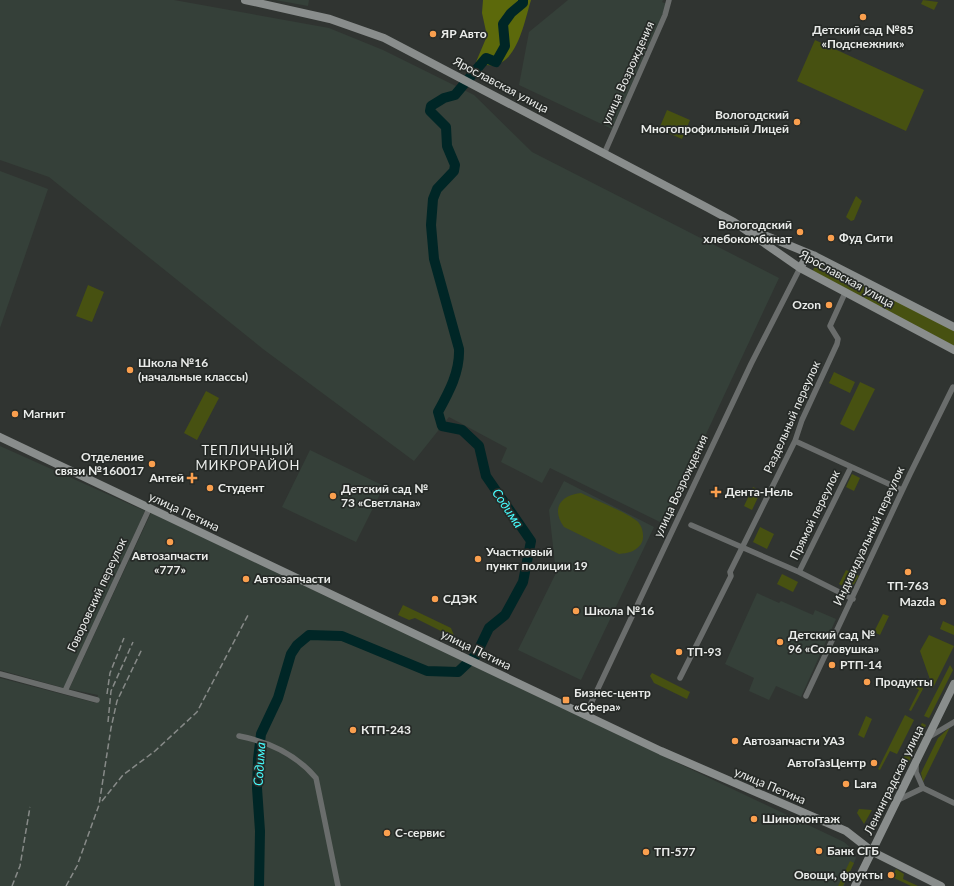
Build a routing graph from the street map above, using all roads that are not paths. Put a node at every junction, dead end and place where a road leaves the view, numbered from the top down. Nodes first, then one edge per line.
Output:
1 (245, 0) edge
2 (669, 0) edge
3 (604, 154) junction
4 (734, 222) junction
5 (815, 256) junction
6 (800, 268) junction
7 (845, 293) junction
8 (954, 327) edge
9 (954, 350) edge
10 (953, 387) edge
11 (0, 437) edge
12 (795, 441) junction
13 (851, 467) junction
14 (902, 490) junction
15 (149, 509) junction
16 (691, 525) dead end
17 (742, 547) junction
18 (799, 572) junction
19 (853, 599) junction
20 (0, 674) edge
21 (680, 678) dead end
22 (954, 684) edge
23 (65, 691) junction
24 (806, 696) dead end
25 (97, 700) dead end
26 (585, 716) junction
27 (954, 722) edge
28 (239, 736) dead end
29 (927, 739) junction
30 (916, 762) junction
31 (923, 788) junction
32 (898, 800) junction
33 (954, 803) edge
34 (873, 852) junction
35 (338, 886) edge
36 (855, 886) edge
37 (941, 886) edge

1 - 3 street, Ярославская улица
2 - 3 street, улица Возрождения
3 - 4 street, Ярославская улица
4 - 5 street, Ярославская улица
4 - 6 street, Ярославская улица
5 - 6 street
5 - 8 street, Ярославская улица
6 - 7 street, Ярославская улица
6 - 26 street, улица Возрождения
7 - 9 street, Ярославская улица
7 - 12 street, Раздельный переулок
10 - 14 street, Индивидуальный переулок
11 - 15 street, улица Петина
12 - 13 street
12 - 17 street, Раздельный переулок
13 - 14 street
13 - 18 street, Прямой переулок
14 - 19 street, Индивидуальный переулок
15 - 23 street, Говоровский переулок
15 - 26 street, улица Петина
16 - 17 street
17 - 18 street
17 - 21 street, Раздельный переулок
18 - 19 street
19 - 24 street, Индивидуальный переулок
20 - 23 street
22 - 29 street, Ленинградская улица
23 - 25 street
26 - 34 street, улица Петина
27 - 29 street
28 - 35 street
29 - 30 street, Ленинградская улица
30 - 31 street
30 - 32 street, Ленинградская улица
31 - 32 street
31 - 33 street
32 - 34 street, Ленинградская улица
34 - 36 street, Ленинградская улица
34 - 37 street, улица Петина

